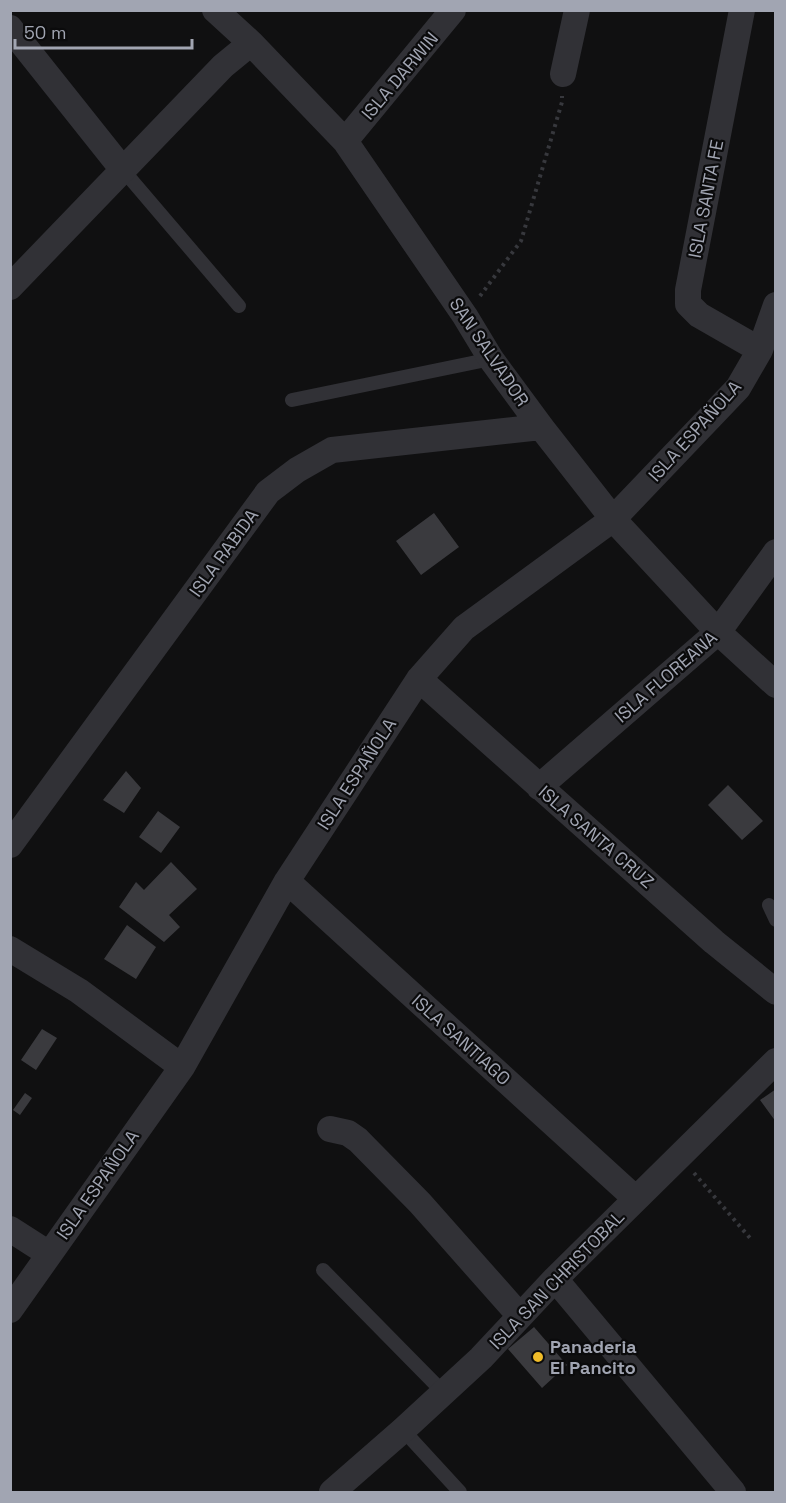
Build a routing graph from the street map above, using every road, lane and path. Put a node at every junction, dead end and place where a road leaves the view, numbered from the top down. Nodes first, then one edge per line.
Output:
1 (216, 10) edge
2 (453, 10) edge
3 (577, 10) edge
4 (742, 10) edge
5 (10, 27) edge
6 (251, 43) junction
7 (562, 74) joint
8 (345, 141) junction
9 (123, 170) junction
10 (10, 287) edge
11 (776, 305) edge
12 (239, 306) dead end
13 (465, 316) junction
14 (760, 350) junction
15 (491, 359) junction
16 (292, 400) dead end
17 (541, 427) junction
18 (613, 519) junction
19 (776, 552) edge
20 (718, 633) junction
21 (419, 679) junction
22 (776, 685) edge
23 (539, 787) junction
24 (11, 844) edge
25 (287, 881) junction
26 (769, 905) dead end
27 (776, 920) edge
28 (10, 949) edge
29 (776, 992) edge
30 (776, 1061) edge
31 (182, 1067) junction
32 (330, 1129) dead end
33 (680, 1156) junction
34 (636, 1199) junction
35 (10, 1230) edge
36 (750, 1238) dead end
37 (49, 1254) junction
38 (322, 1270) dead end
39 (555, 1279) junction
40 (10, 1310) edge
41 (520, 1316) junction
42 (444, 1393) junction
43 (403, 1430) junction
44 (332, 1492) edge
45 (460, 1492) edge
46 (733, 1492) edge

1 - 6 street, SAN SALVADOR
2 - 8 street, ISLA DARWIN
3 - 7 street
4 - 14 street, ISLA SANTA FE
5 - 9 street
6 - 8 street, SAN SALVADOR
6 - 9 street
7 - 13 path
8 - 13 street, SAN SALVADOR
9 - 10 street
9 - 12 lane
11 - 14 street, ISLA ESPAÑOLA
13 - 15 street, SAN SALVADOR
14 - 18 street, ISLA ESPAÑOLA
15 - 16 lane
15 - 17 street, SAN SALVADOR
17 - 18 street, SAN SALVADOR
17 - 24 street, ISLA RABIDA
18 - 20 street, SAN SALVADOR
18 - 21 street, ISLA ESPAÑOLA
19 - 20 street, ISLA FLOREANA
20 - 22 street, SAN SALVADOR
20 - 23 street, ISLA FLOREANA
21 - 23 street, ISLA SANTA CRUZ
21 - 25 street, ISLA ESPAÑOLA
23 - 29 street, ISLA SANTA CRUZ
25 - 31 street, ISLA ESPAÑOLA
25 - 34 street, ISLA SANTIAGO
26 - 27 lane
28 - 31 street
30 - 33 street, ISLA SAN CHRISTOBAL
31 - 37 street, ISLA ESPAÑOLA
32 - 41 street
33 - 34 street, ISLA SAN CHRISTOBAL
33 - 36 path
34 - 39 street, ISLA SAN CHRISTOBAL
35 - 37 street
37 - 40 street, ISLA ESPAÑOLA
38 - 42 lane
39 - 41 street, ISLA SAN CHRISTOBAL
39 - 46 street
41 - 42 street, ISLA SAN CHRISTOBAL
42 - 43 street, ISLA SAN CHRISTOBAL
43 - 44 street, ISLA SAN CHRISTOBAL
43 - 45 lane

